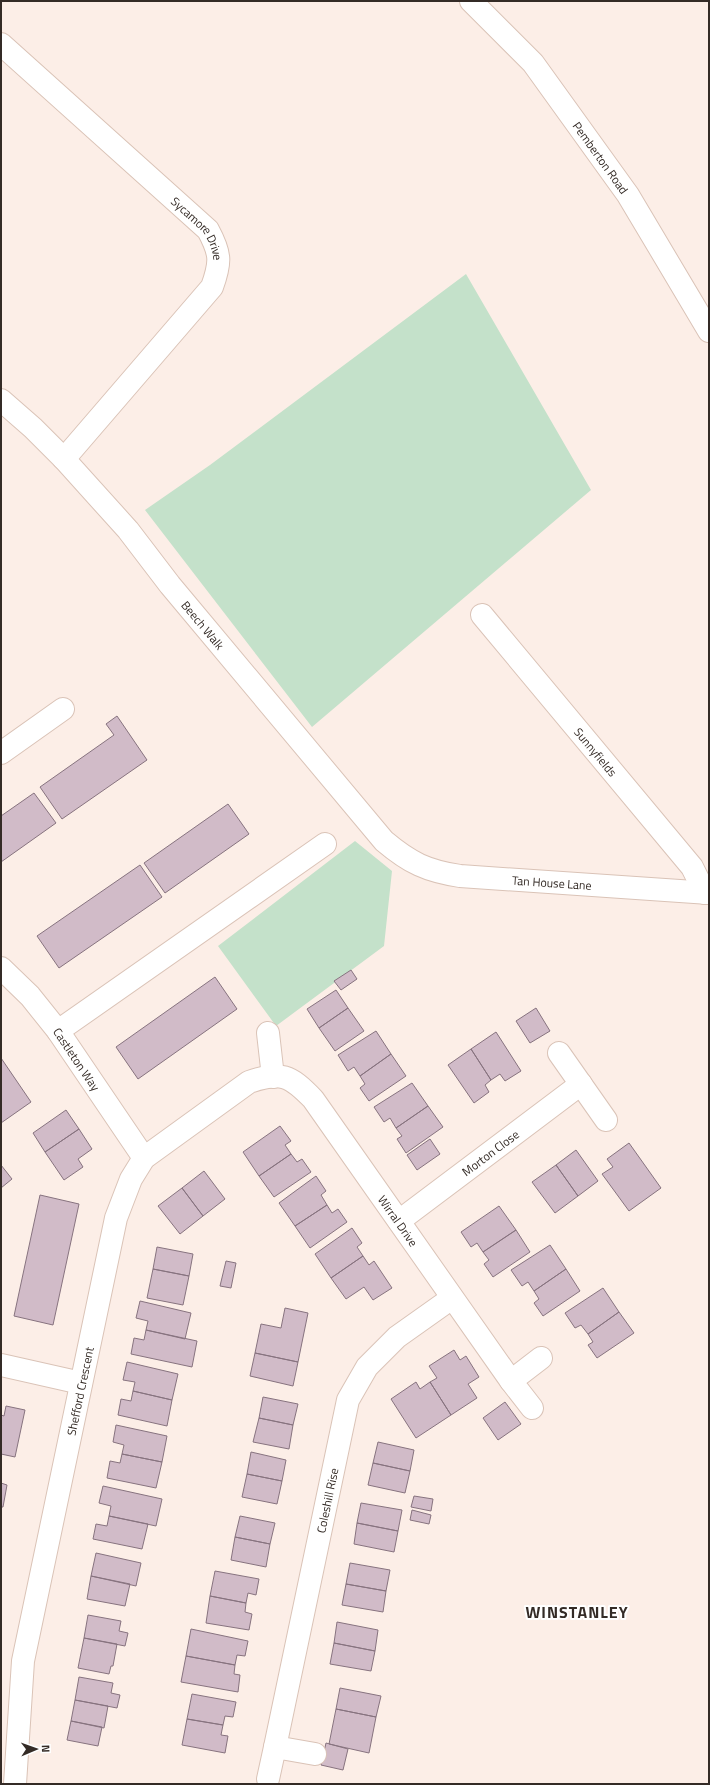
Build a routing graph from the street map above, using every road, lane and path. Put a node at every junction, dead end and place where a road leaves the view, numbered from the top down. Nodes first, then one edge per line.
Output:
1 (471, 1) edge
2 (1, 44) edge
3 (709, 330) edge
4 (1, 400) edge
5 (64, 460) junction
6 (482, 615) dead end
7 (63, 709) dead end
8 (1, 753) edge
9 (325, 844) dead end
10 (400, 854) joint
11 (707, 893) edge
12 (1, 968) edge
13 (58, 1031) junction
14 (268, 1033) dead end
15 (559, 1053) dead end
16 (273, 1077) junction
17 (581, 1084) junction
18 (606, 1120) dead end
19 (144, 1158) junction
20 (399, 1221) junction
21 (452, 1298) junction
22 (540, 1358) dead end
23 (1, 1365) edge
24 (511, 1381) junction
25 (81, 1383) junction
26 (532, 1408) dead end
27 (275, 1747) junction
28 (314, 1754) dead end
29 (268, 1779) dead end
30 (15, 1784) edge

1 - 3 street, Pemberton Road
2 - 5 street, Sycamore Drive
4 - 5 street, Beech Walk
5 - 10 street, Beech Walk
6 - 11 street, Sunnyfields
7 - 8 street
9 - 13 street
10 - 11 street, Tan House Lane
12 - 13 street, Castleton Way
13 - 19 street, Castleton Way
14 - 16 street
15 - 17 street
16 - 19 street, Shefford Crescent
16 - 20 street, Wirral Drive
17 - 18 street
17 - 20 street, Morton Close
19 - 25 street, Shefford Crescent
20 - 21 street, Wirral Drive
21 - 24 street, Wirral Drive
21 - 27 street, Coleshill Rise
22 - 24 street
23 - 25 street
24 - 26 street, Wirral Drive
25 - 30 street, Shefford Crescent
27 - 28 street
27 - 29 street, Coleshill Rise

